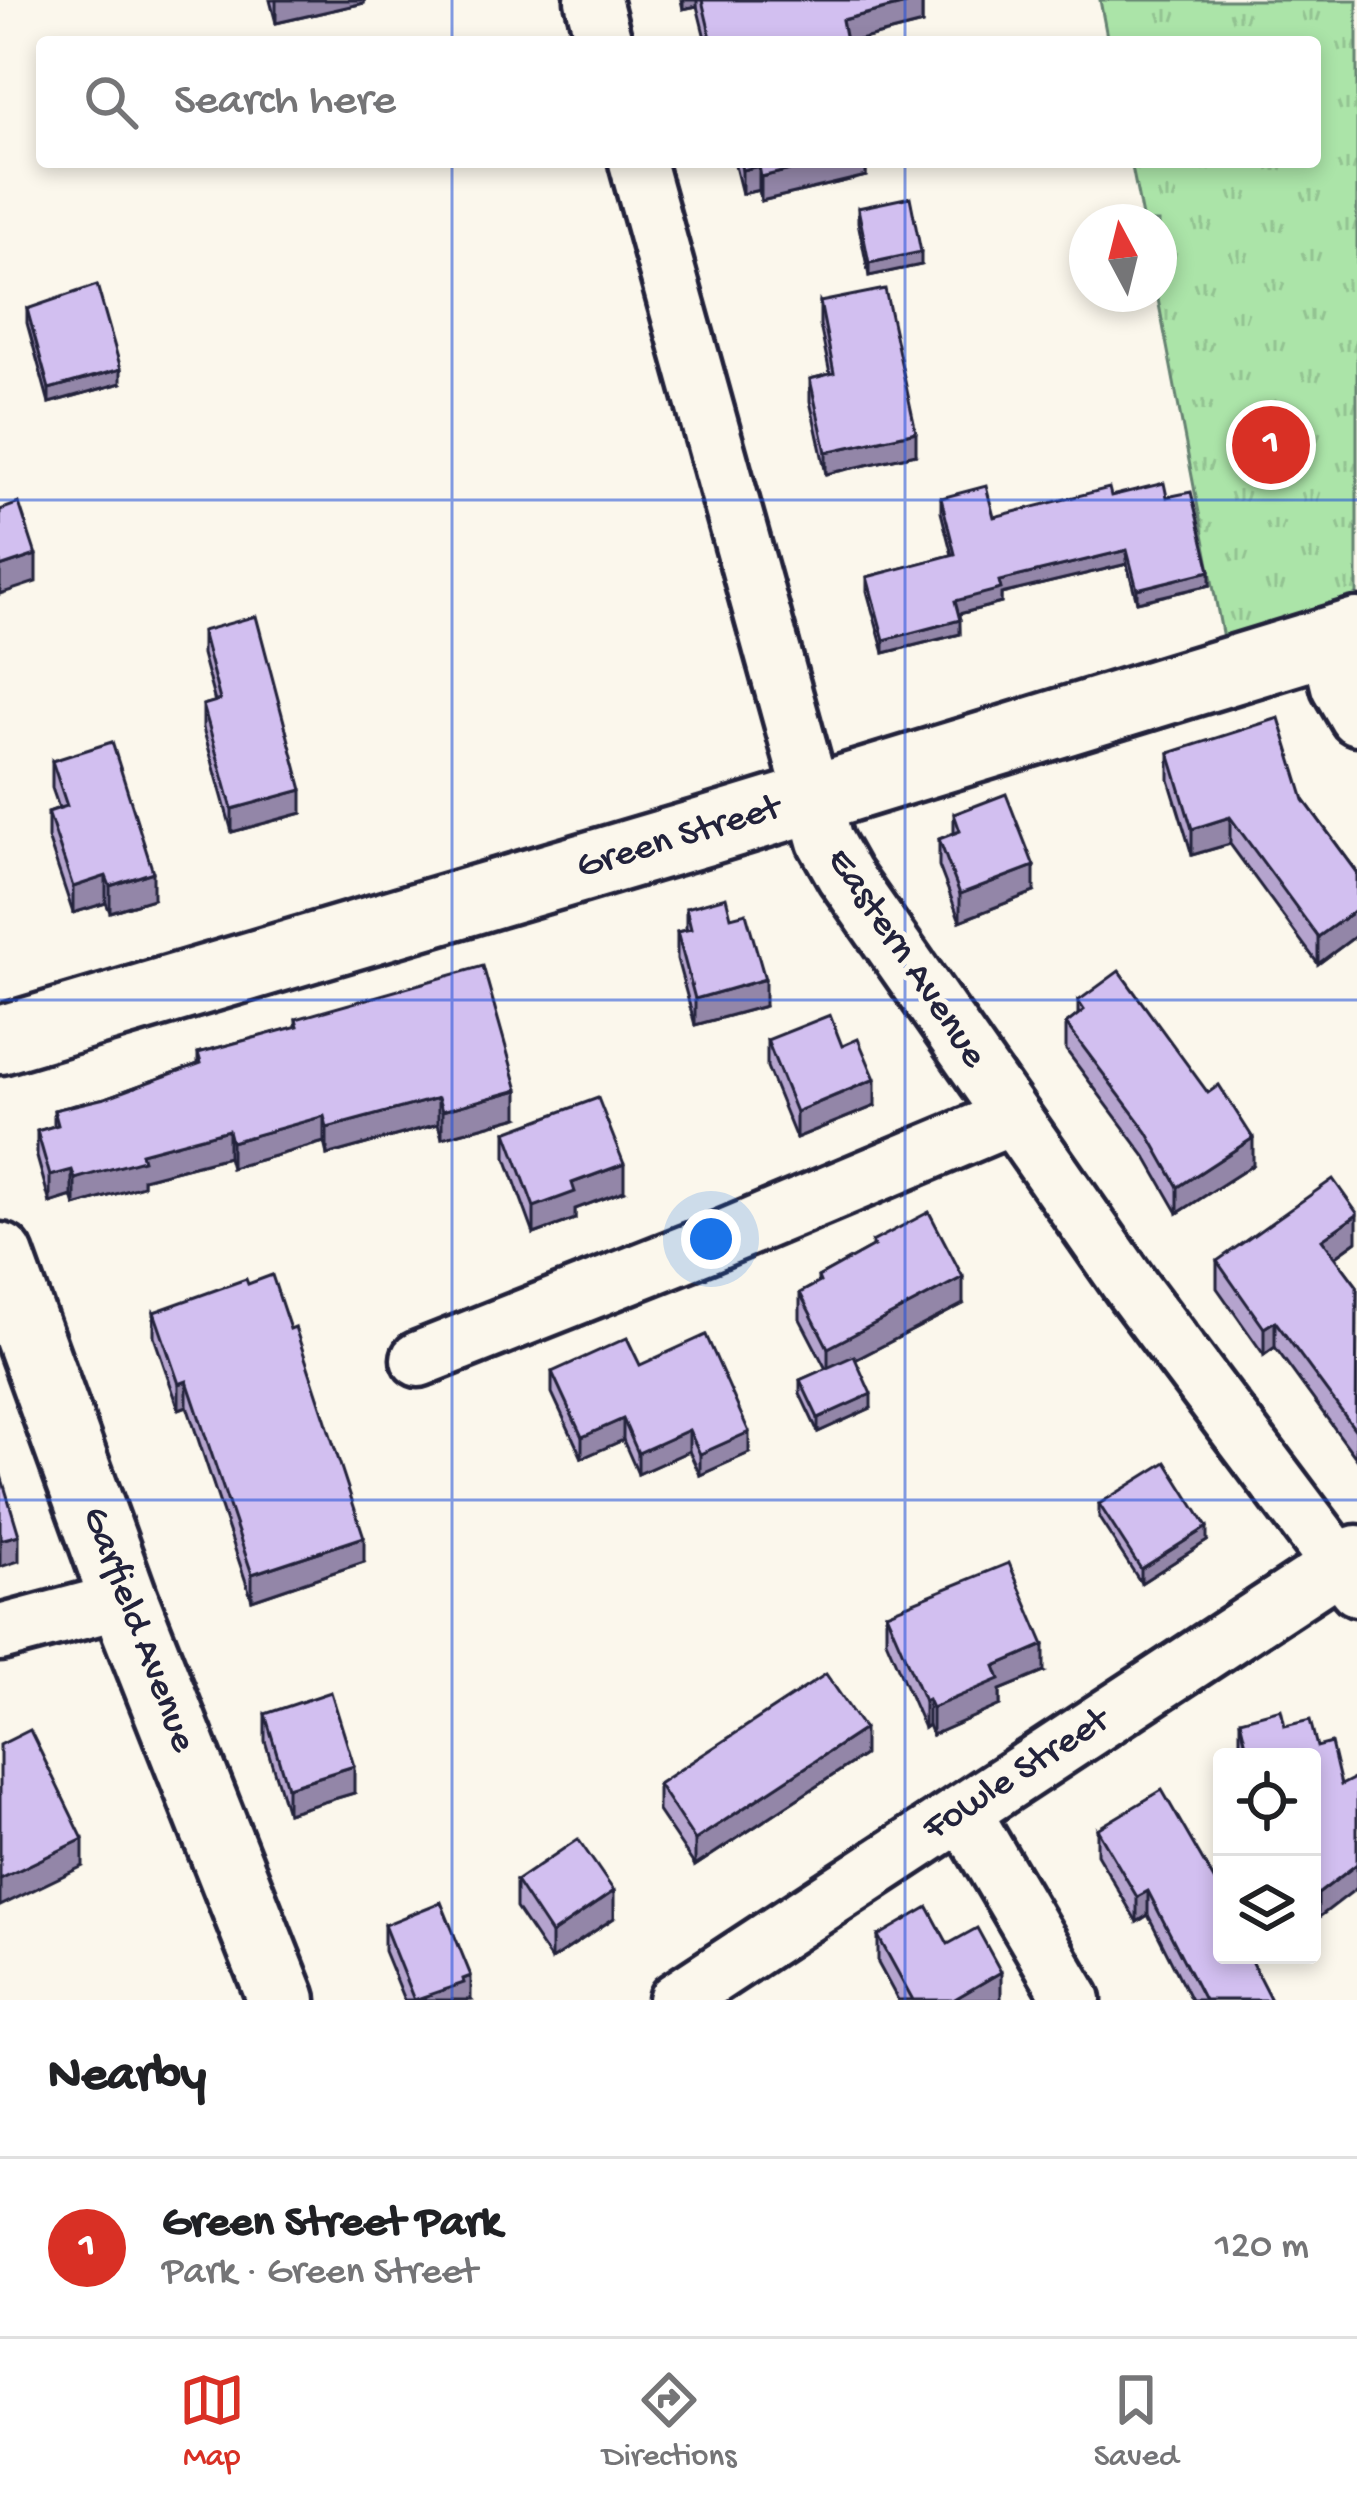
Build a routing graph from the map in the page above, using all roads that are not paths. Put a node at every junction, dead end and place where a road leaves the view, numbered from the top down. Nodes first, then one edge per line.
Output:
1 (592, 0) edge
2 (602, 36) edge
3 (639, 168) edge
4 (1342, 636) edge
5 (1357, 717) edge
6 (814, 799) junction
7 (0, 1040) edge
8 (1012, 1118) junction
9 (0, 1257) edge
10 (419, 1359) dead end
11 (1351, 1569) edge
12 (124, 1600) junction
13 (0, 1633) edge
14 (963, 1812) junction
15 (283, 2000) edge
16 (676, 2000) edge
17 (1073, 2000) edge

1 - 2 street
3 - 6 street, Eastern Avenue
4 - 5 street
4 - 6 street, Green Street
6 - 7 street, Green Street
6 - 8 street, Eastern Avenue
8 - 10 street
8 - 11 street, Eastern Avenue
9 - 12 street, Garfield Avenue
11 - 14 street, Fowle Street
12 - 13 street
12 - 15 street, Garfield Avenue
14 - 16 street, Fowle Street
14 - 17 street

